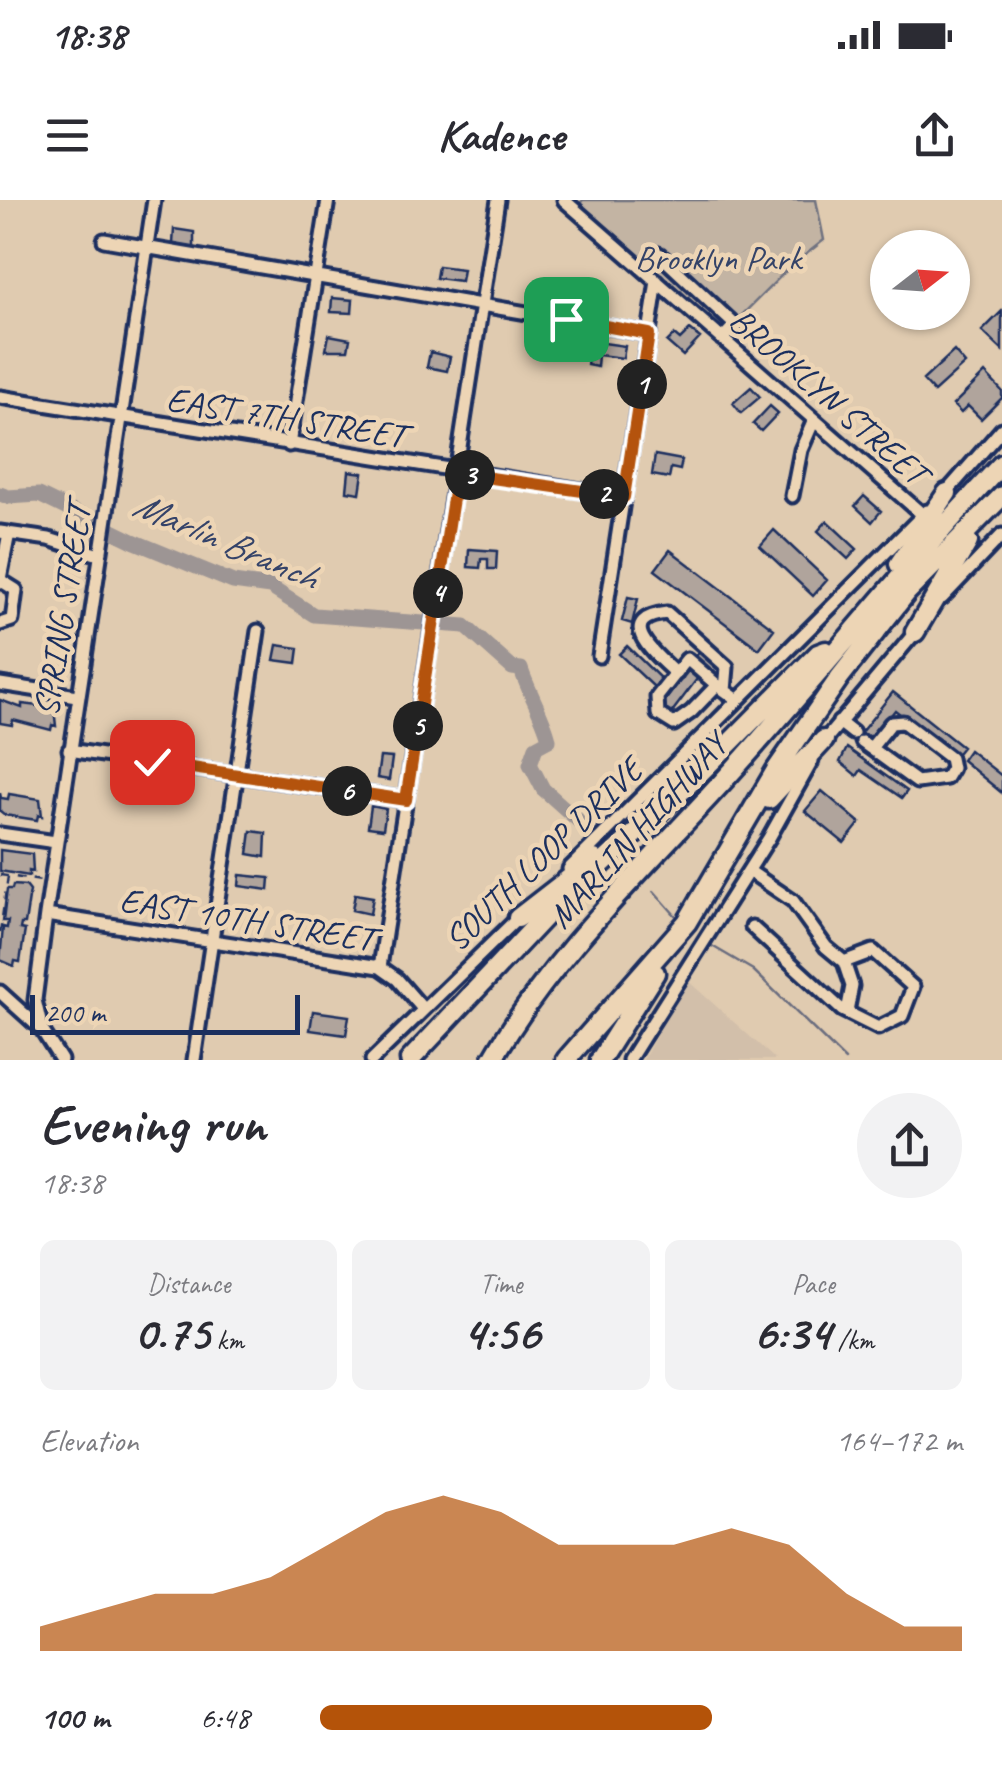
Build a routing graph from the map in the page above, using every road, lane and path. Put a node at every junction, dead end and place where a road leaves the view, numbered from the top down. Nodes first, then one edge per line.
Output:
1 (154, 200) edge
2 (328, 200) edge
3 (498, 200) edge
4 (564, 200) edge
5 (104, 240) dead end
6 (147, 248) junction
7 (644, 270) junction
8 (316, 276) junction
9 (656, 280) junction
10 (482, 304) junction
11 (649, 334) junction
12 (722, 338) junction
13 (0, 397) edge
14 (120, 418) junction
15 (814, 420) junction
16 (1002, 430) edge
17 (289, 445) junction
18 (1002, 464) edge
19 (457, 473) junction
20 (946, 493) junction
21 (792, 496) dead end
22 (1002, 496) edge
23 (624, 497) junction
24 (923, 515) junction
25 (974, 526) junction
26 (4, 532) edge
27 (1002, 535) edge
28 (99, 554) junction
29 (0, 580) edge
30 (893, 583) junction
31 (0, 624) edge
32 (258, 632) dead end
33 (915, 632) junction
34 (702, 644) junction
35 (837, 648) junction
36 (599, 656) dead end
37 (688, 659) junction
38 (676, 674) junction
39 (0, 684) edge
40 (721, 688) junction
41 (77, 696) junction
42 (738, 700) junction
43 (839, 722) junction
44 (824, 740) junction
45 (862, 741) junction
46 (69, 750) junction
47 (236, 774) junction
48 (689, 784) junction
49 (406, 800) junction
50 (0, 834) edge
51 (56, 842) junction
52 (730, 845) junction
53 (749, 870) junction
54 (0, 875) edge
55 (8, 876) junction
56 (43, 882) dead end
57 (46, 915) junction
58 (518, 918) junction
59 (687, 922) junction
60 (752, 927) dead end
61 (0, 932) edge
62 (211, 939) junction
63 (844, 962) junction
64 (380, 967) junction
65 (0, 992) edge
66 (423, 1010) junction
67 (847, 1012) junction
68 (42, 1030) junction
69 (61, 1060) edge
70 (194, 1060) edge
71 (372, 1060) edge
72 (410, 1060) edge
73 (492, 1060) edge
74 (566, 1060) edge
75 (600, 1060) edge
76 (628, 1060) edge

1 - 6 street, SPRING STREET
2 - 8 street
3 - 10 street
4 - 7 street, BROOKLYN STREET
5 - 6 street
6 - 8 street
6 - 14 street, SPRING STREET
7 - 9 street, BROOKLYN STREET
7 - 12 street
8 - 10 street
8 - 17 street
9 - 11 street
9 - 12 street, BROOKLYN STREET
10 - 11 street
10 - 19 street
11 - 23 street
12 - 15 street, BROOKLYN STREET
13 - 14 street, EAST 7TH STREET
14 - 17 street, EAST 7TH STREET
14 - 28 street, SPRING STREET
15 - 21 street
15 - 24 street, BROOKLYN STREET
16 - 20 street, SOUTH LOOP DRIVE
17 - 19 street, EAST 7TH STREET
18 - 30 highway
19 - 23 street, EAST 7TH STREET
19 - 49 street
20 - 24 street, SOUTH LOOP DRIVE
20 - 30 highway
22 - 25 highway
23 - 36 street
24 - 42 street, SOUTH LOOP DRIVE
25 - 33 highway
25 - 52 highway
26 - 28 street
26 - 29 street
27 - 33 street
28 - 41 street, SPRING STREET
29 - 31 street
30 - 35 highway
32 - 47 street
33 - 43 street
34 - 37 street
34 - 38 street
34 - 40 street
35 - 48 highway
35 - 73 highway, MARLIN HIGHWAY
37 - 38 street
37 - 40 street
38 - 40 street
39 - 41 street
40 - 42 street
41 - 46 street, SPRING STREET
42 - 58 street, SOUTH LOOP DRIVE
43 - 44 street
43 - 45 street
44 - 52 highway
44 - 53 street
45 - 45 street
46 - 47 street
46 - 51 street, SPRING STREET
47 - 49 street
47 - 62 street
48 - 58 highway
48 - 72 highway
49 - 64 street
50 - 51 street
51 - 57 street, SPRING STREET
52 - 59 highway
53 - 63 street
53 - 76 street
54 - 55 path
55 - 56 path
55 - 61 path
57 - 62 street, EAST 10TH STREET
57 - 68 street, SPRING STREET
58 - 66 street, SOUTH LOOP DRIVE
59 - 74 highway
59 - 75 highway
60 - 67 street
62 - 64 street, EAST 10TH STREET
62 - 70 street
63 - 67 street
63 - 67 street
64 - 66 street, EAST 10TH STREET
65 - 68 street
66 - 71 street, SOUTH LOOP DRIVE
68 - 69 street

